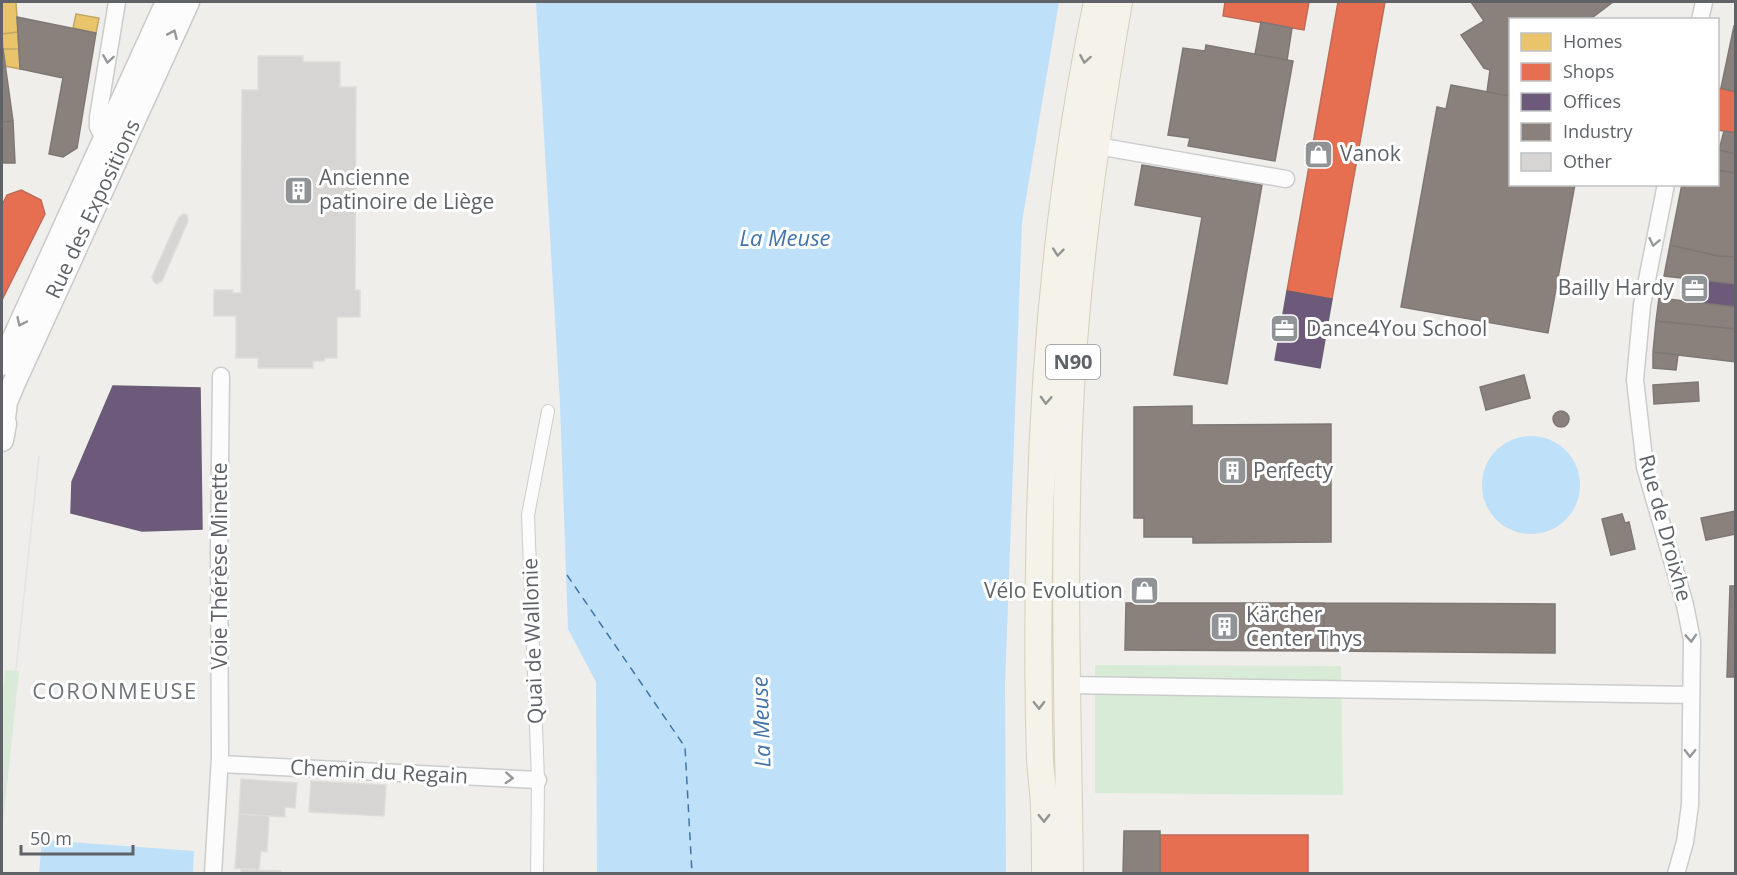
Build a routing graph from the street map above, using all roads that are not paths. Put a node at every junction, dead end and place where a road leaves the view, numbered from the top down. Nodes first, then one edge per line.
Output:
1 (117, 2) edge
2 (167, 2) edge
3 (188, 2) edge
4 (1097, 2) edge
5 (1119, 2) edge
6 (1135, 2) edge
7 (1704, 2) edge
8 (1700, 18) edge
9 (105, 140) junction
10 (1109, 148) junction
11 (1286, 179) dead end
12 (1666, 186) edge
13 (2, 364) edge
14 (221, 376) dead end
15 (548, 411) dead end
16 (2, 423) edge
17 (1040, 520) junction
18 (1068, 615) junction
19 (1068, 685) junction
20 (1691, 695) junction
21 (220, 760) junction
22 (538, 780) junction
23 (213, 873) edge
24 (537, 873) edge
25 (1045, 873) edge
26 (1070, 873) edge
27 (1676, 873) edge

1 -> 9 street
2 - 9 main road, Rue des Expositions
16 -> 3 main road, Rue des Expositions
4 -> 17 main road, N90
5 - 18 main road, N90
6 - 10 main road
7 - 8 street
9 -> 13 main road, Rue des Expositions
10 - 11 street
10 - 18 main road
12 -> 20 street, Rue de Droixhe
14 - 21 street, Voie Thérèse Minette
15 - 22 street, Quai de Wallonie
17 - 19 main road
17 -> 25 main road, N90
18 - 19 main road, N90
19 - 20 street
19 - 26 main road, N90
20 -> 27 street, Rue de Droixhe
21 -> 22 street, Chemin du Regain
21 - 23 street, Voie Thérèse Minette
22 - 24 street, Quai de Wallonie

